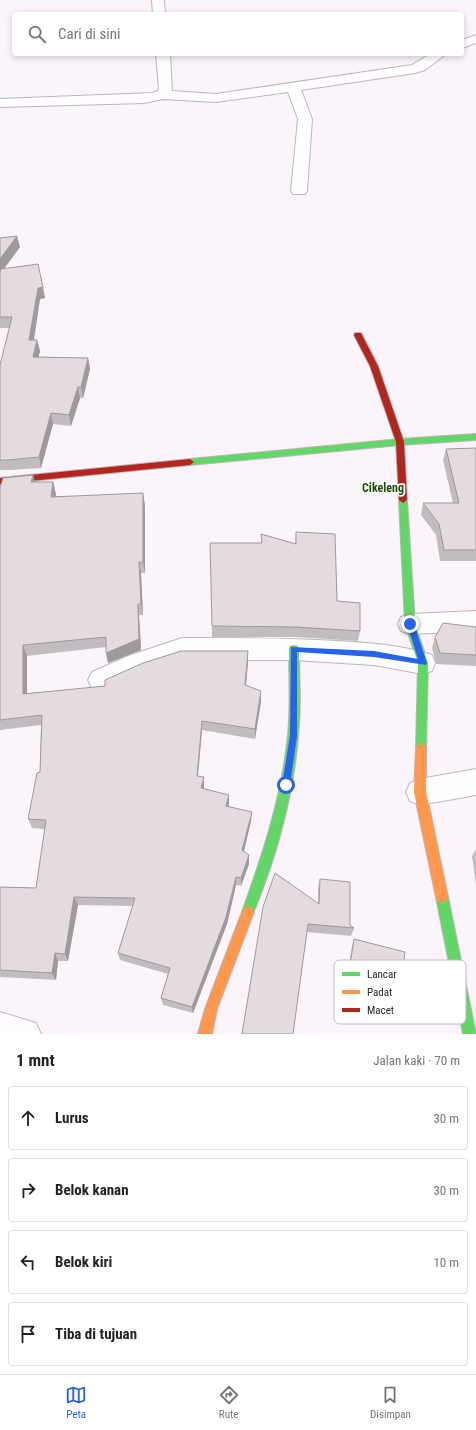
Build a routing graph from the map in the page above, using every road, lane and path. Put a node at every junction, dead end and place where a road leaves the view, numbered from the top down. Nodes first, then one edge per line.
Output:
1 (158, 0) edge
2 (159, 12) edge
3 (476, 39) edge
4 (464, 43) edge
5 (163, 56) edge
6 (436, 56) edge
7 (293, 88) junction
8 (162, 95) junction
9 (0, 103) edge
10 (299, 191) dead end
11 (358, 335) dead end
12 (476, 437) edge
13 (400, 442) junction
14 (0, 481) edge
15 (476, 621) edge
16 (410, 624) junction
17 (294, 649) junction
18 (423, 663) junction
19 (101, 680) dead end
20 (476, 782) edge
21 (420, 792) junction
22 (455, 960) edge
23 (466, 1015) edge
24 (0, 1028) edge
25 (25, 1034) edge
26 (205, 1034) edge
27 (470, 1034) edge

1 - 2 street
3 - 4 street
5 - 8 street
6 - 7 street
7 - 8 street
7 - 10 street
8 - 9 street
11 - 13 street
12 - 13 street
13 - 14 street
13 - 16 street
15 - 16 street
16 - 18 street
17 - 18 street
17 - 19 street
17 - 26 street
18 - 21 street
20 - 21 street
21 - 22 street
23 - 27 street
24 - 25 street

